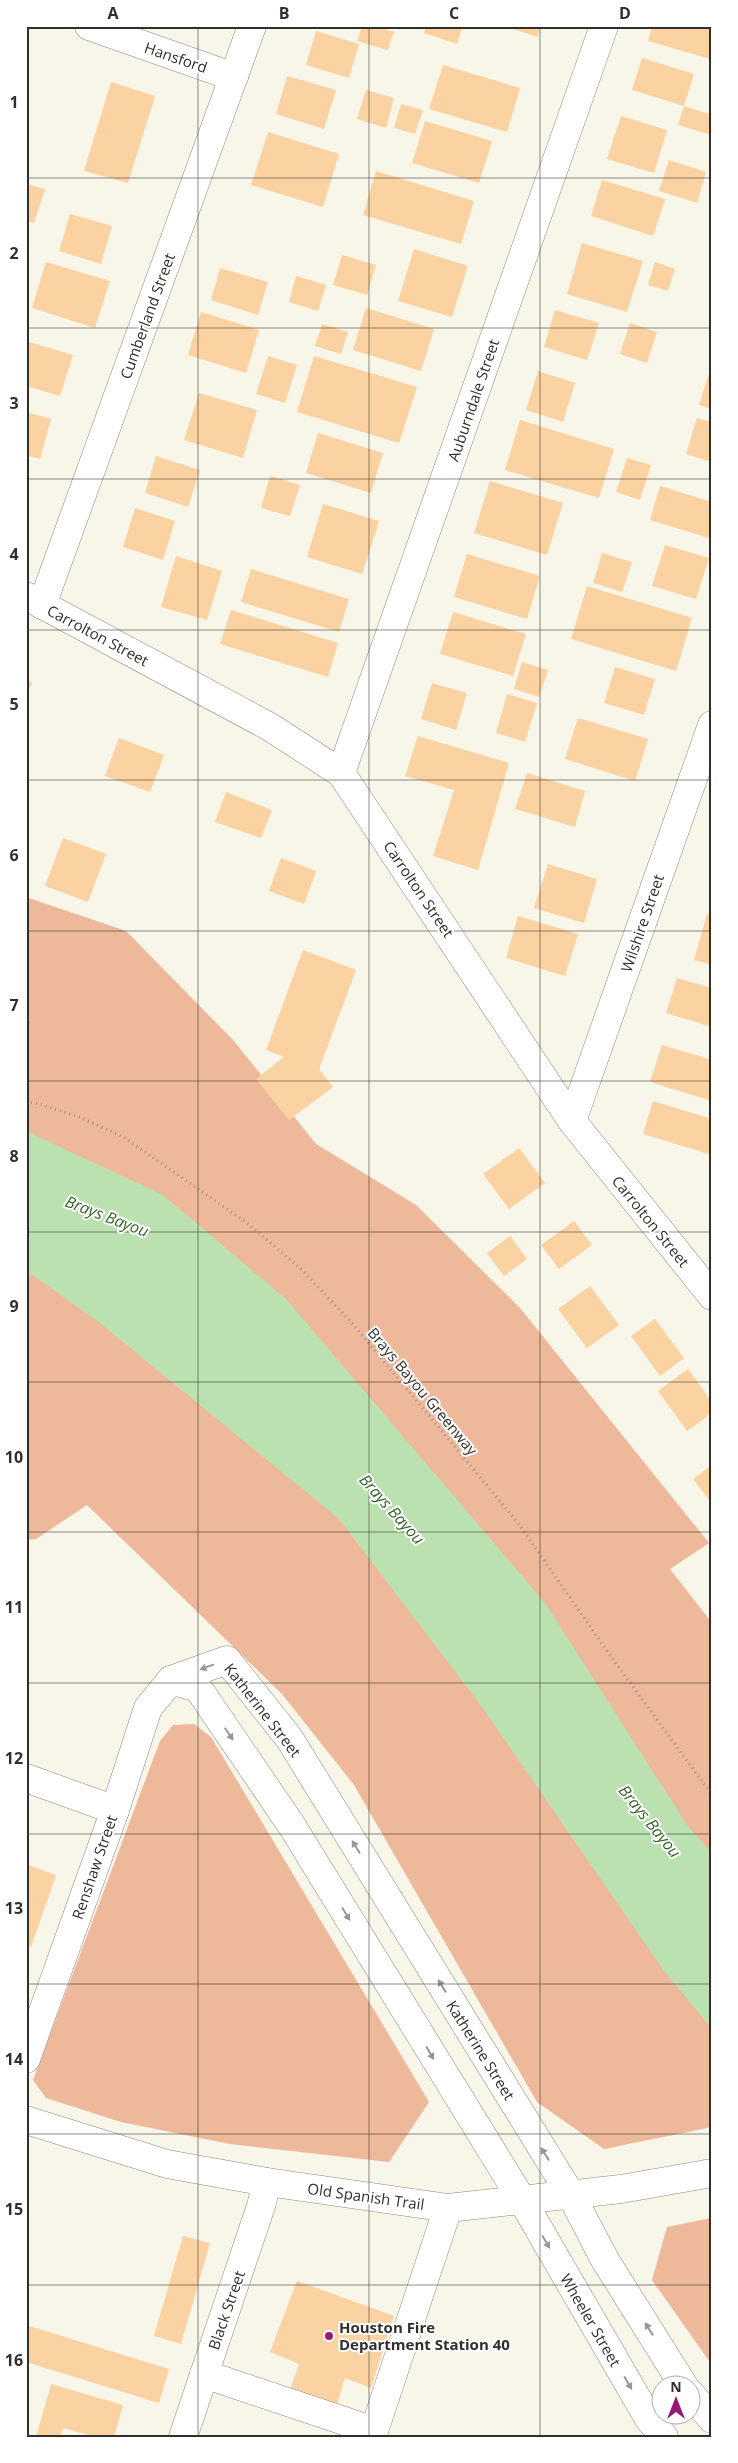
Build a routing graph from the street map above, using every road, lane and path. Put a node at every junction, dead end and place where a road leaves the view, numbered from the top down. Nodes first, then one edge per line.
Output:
1 (89, 26) edge
2 (252, 26) edge
3 (604, 26) edge
4 (234, 77) junction
5 (34, 600) edge
6 (712, 725) edge
7 (342, 773) junction
8 (26, 1012) edge
9 (26, 1027) edge
10 (26, 1102) edge
11 (572, 1121) junction
12 (712, 1296) edge
13 (170, 1680) junction
14 (26, 1778) edge
15 (712, 1795) edge
16 (115, 1810) junction
17 (26, 2059) edge
18 (26, 2120) edge
19 (712, 2173) edge
20 (267, 2182) junction
21 (571, 2195) junction
22 (522, 2200) junction
23 (448, 2208) junction
24 (204, 2374) junction
25 (678, 2376) edge
26 (700, 2405) edge
27 (712, 2419) edge
28 (182, 2437) edge
29 (664, 2437) edge

1 - 4 street, Hansford
2 - 4 street, Cumberland Street
3 - 7 street, Auburndale Street
4 - 5 street, Cumberland Street
5 - 7 street, Carrolton Street
6 - 11 street, Wilshire Street
7 - 11 street, Carrolton Street
8 - 9 path
10 - 15 path, Brays Bayou Greenway
11 - 12 street, Carrolton Street
13 - 16 street, Renshaw Street
21 -> 13 street, Katherine Street
13 -> 22 street
14 - 16 street
16 - 17 street, Renshaw Street
18 - 20 street, Old Spanish Trail
19 - 21 street, Old Spanish Trail
20 - 23 street, Old Spanish Trail
20 - 24 street, Black Street
21 - 22 street, Old Spanish Trail
25 -> 21 street
22 - 23 street, Old Spanish Trail
22 -> 29 street, Wheeler Street
23 - 24 street
24 - 28 street, Black Street
26 - 27 street

